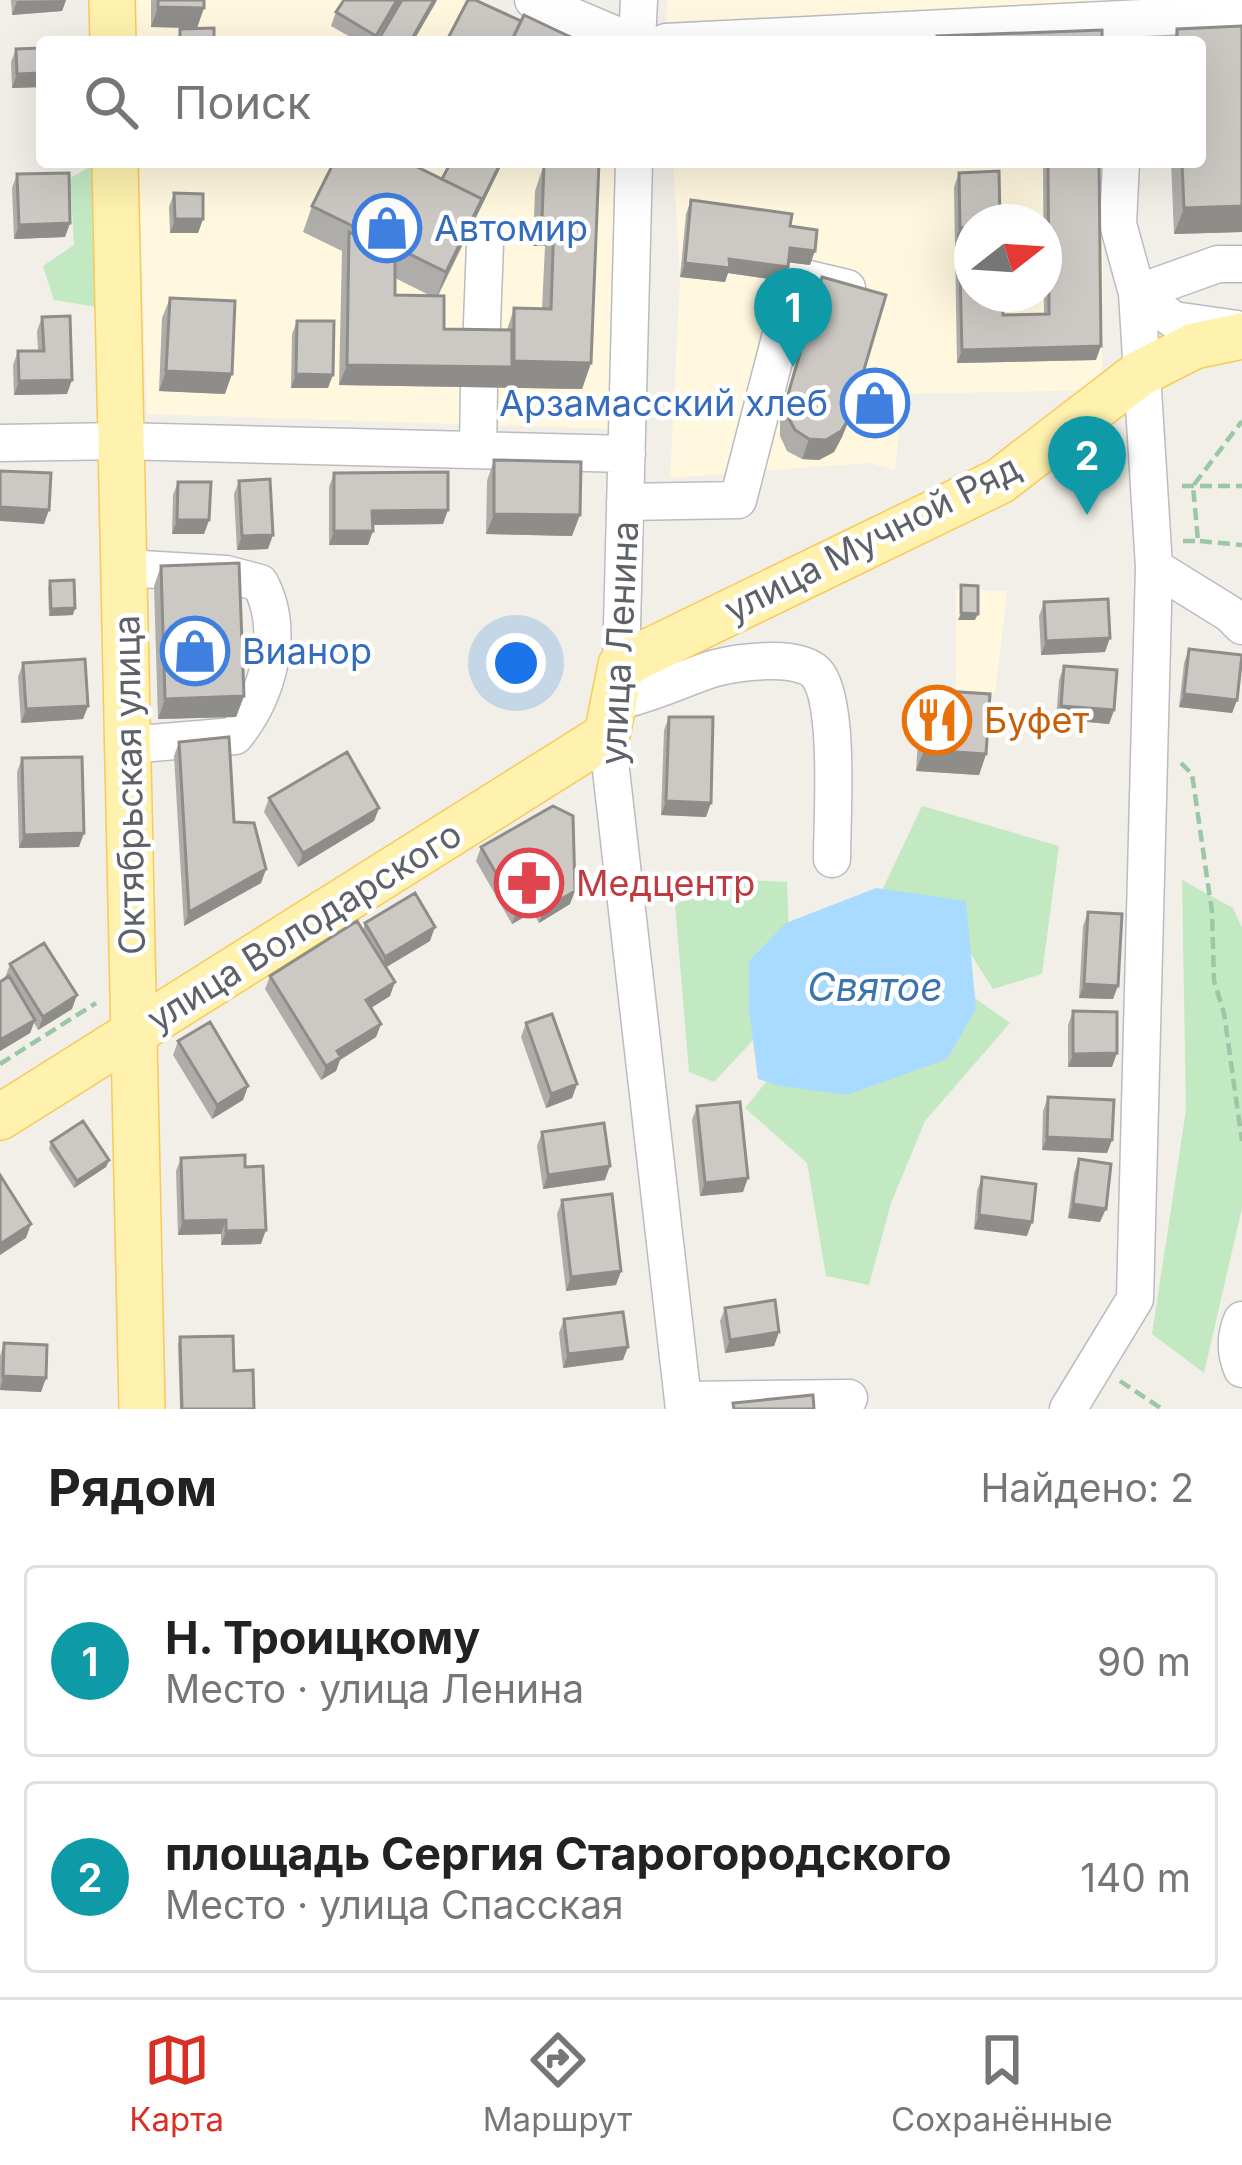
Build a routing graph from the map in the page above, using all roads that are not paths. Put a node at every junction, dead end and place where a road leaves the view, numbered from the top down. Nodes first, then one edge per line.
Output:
1 (112, 0) edge
2 (533, 0) edge
3 (639, 0) edge
4 (1242, 13) edge
5 (1128, 20) edge
6 (112, 36) edge
7 (620, 36) edge
8 (636, 36) edge
9 (792, 36) edge
10 (115, 168) edge
11 (634, 168) edge
12 (1121, 168) edge
13 (485, 244) dead end
14 (1242, 264) edge
15 (847, 288) edge
16 (1137, 293) junction
17 (1242, 332) edge
18 (481, 350) edge
19 (1139, 374) junction
20 (479, 387) edge
21 (121, 441) junction
22 (0, 443) edge
23 (478, 450) junction
24 (627, 454) junction
25 (626, 502) junction
26 (1154, 567) junction
27 (124, 568) junction
28 (1242, 626) edge
29 (614, 701) junction
30 (128, 746) junction
31 (832, 860) dead end
32 (135, 1032) junction
33 (0, 1117) edge
34 (1242, 1319) edge
35 (1242, 1369) edge
36 (848, 1398) dead end
37 (684, 1405) edge
38 (142, 1409) edge
39 (1068, 1409) edge

1 - 6 main road
2 - 7 street
3 - 8 street
4 - 5 street
5 - 9 street
10 - 21 main road, Октябрьская улица
11 - 24 street, улица Ленина
12 - 16 street
13 - 18 street
14 - 16 street
15 - 25 street
16 - 17 street, улица Мучной Ряд
16 - 19 street
17 - 19 main road, улица Мучной Ряд
19 - 26 street
19 - 29 main road, улица Мучной Ряд
20 - 23 street
21 - 22 street
21 - 23 street
21 - 27 main road, Октябрьская улица
23 - 24 street
24 - 25 street, улица Ленина
25 - 29 street, улица Ленина
26 - 28 street
26 - 39 street
27 - 30 main road, Октябрьская улица
27 - 30 street
29 - 31 street
29 - 32 main road, улица Володарского
29 - 37 street, улица Ленина
30 - 32 main road, Октябрьская улица
32 - 33 main road, улица Володарского
32 - 38 main road, Октябрьская улица
34 - 35 street
36 - 37 street

